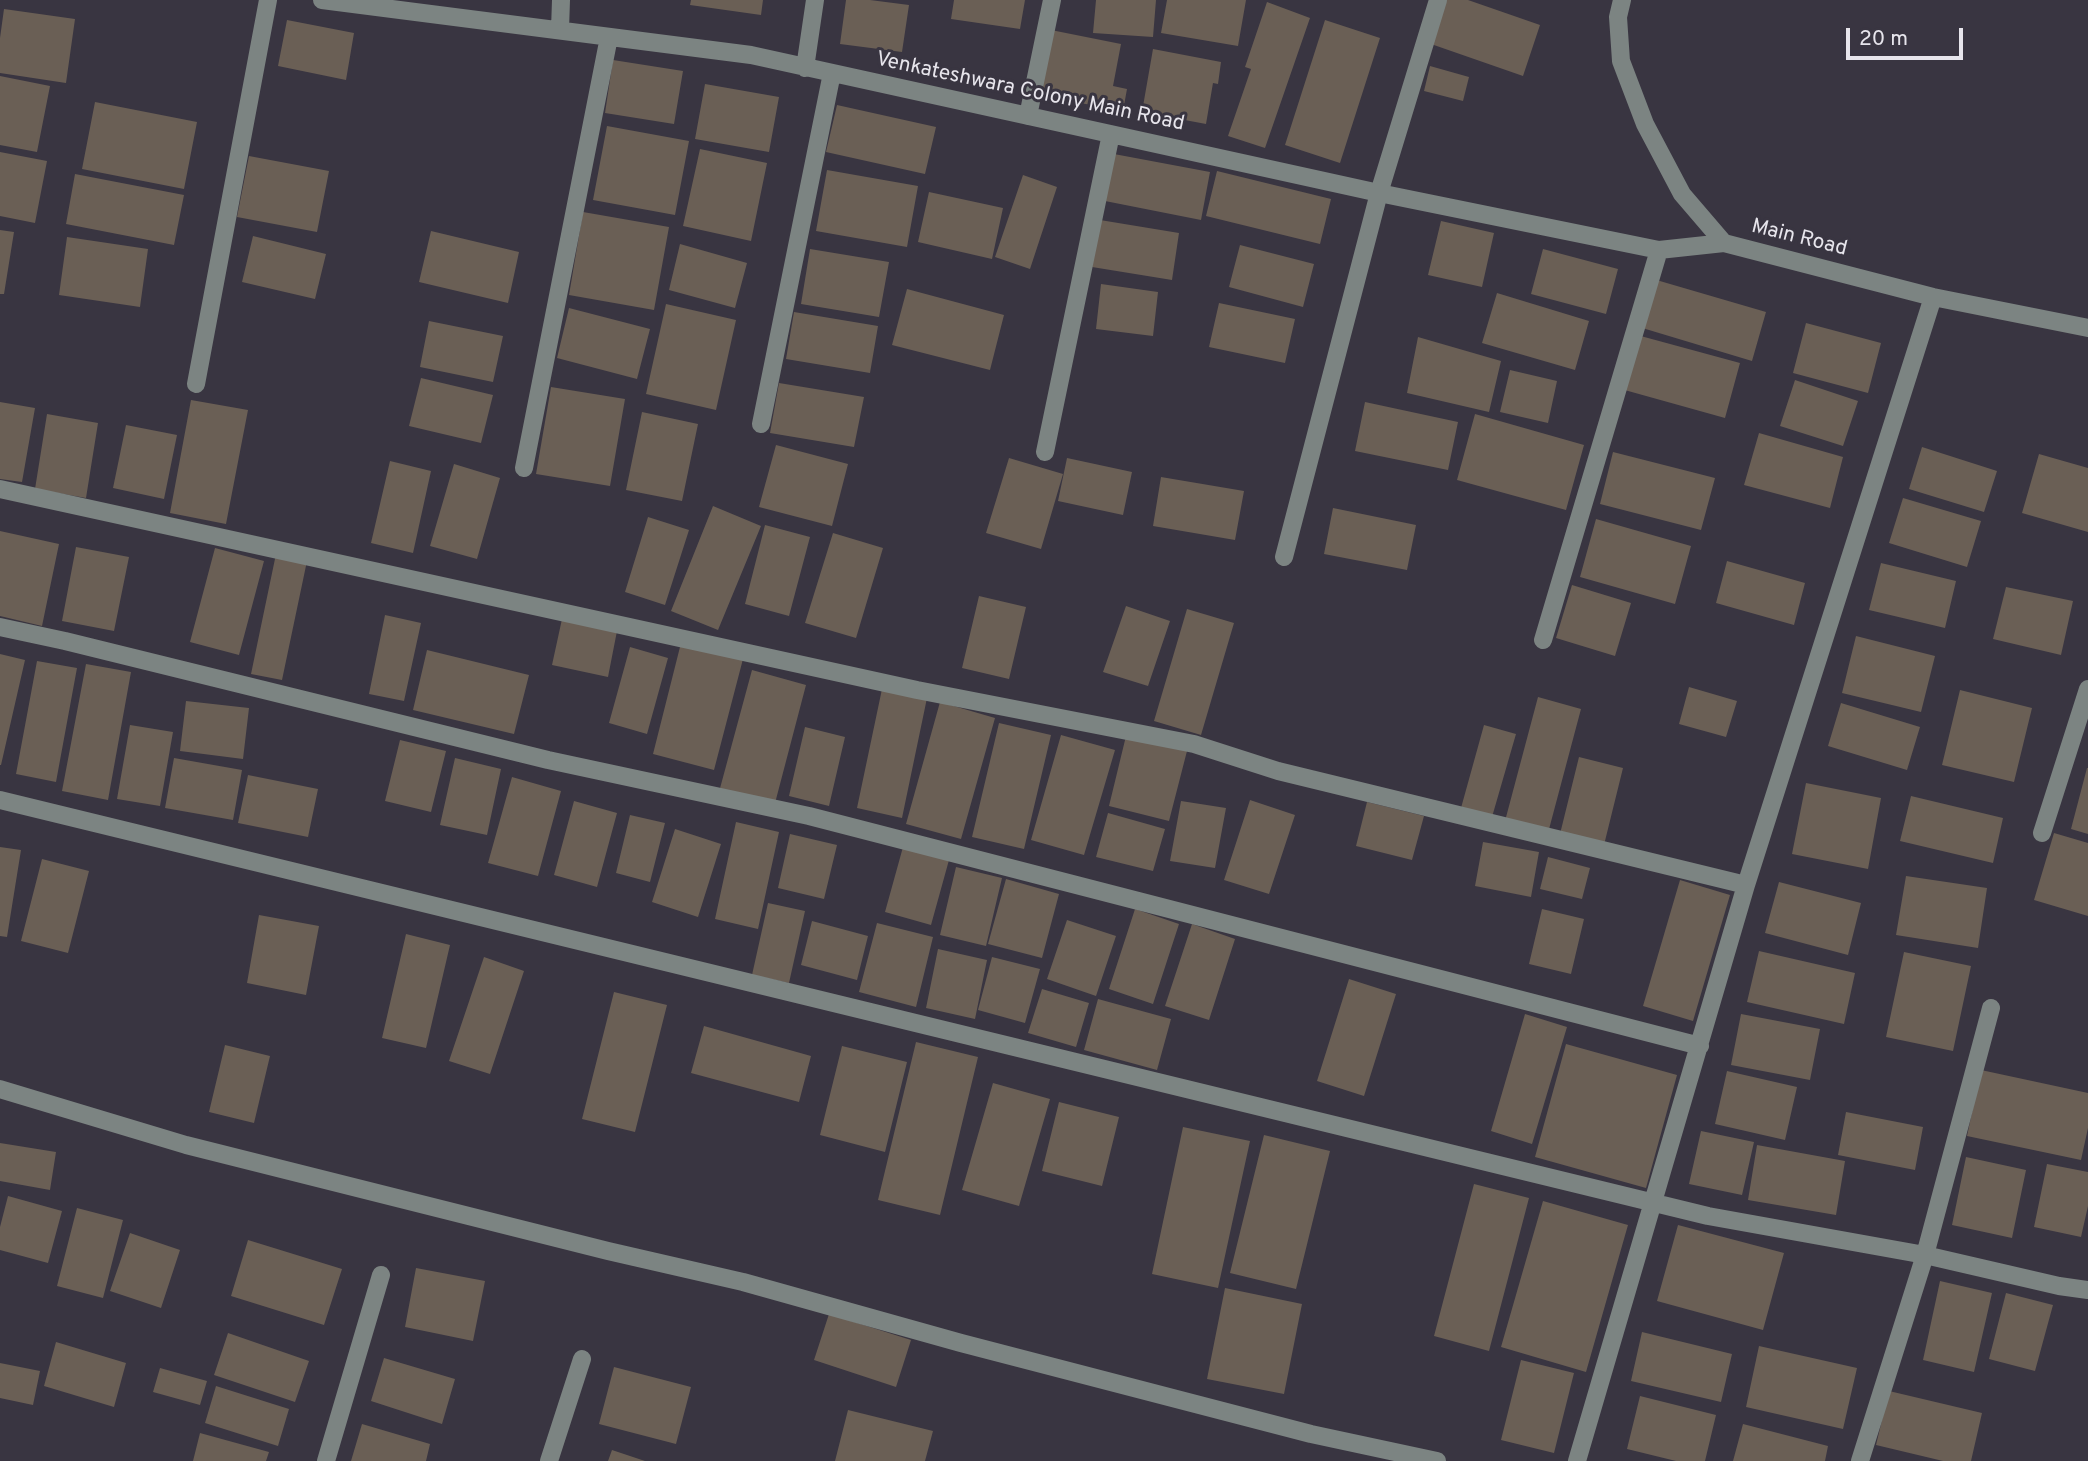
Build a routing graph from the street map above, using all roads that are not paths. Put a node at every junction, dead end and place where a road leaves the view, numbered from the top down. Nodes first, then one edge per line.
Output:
1 (268, 0) edge
2 (321, 0) edge
3 (561, 0) edge
4 (815, 0) edge
5 (1052, 0) edge
6 (1438, 0) edge
7 (1622, 0) edge
8 (560, 30) junction
9 (609, 37) junction
10 (806, 68) junction
11 (832, 73) junction
12 (1028, 116) junction
13 (1111, 134) junction
14 (1379, 193) junction
15 (1724, 243) junction
16 (1659, 250) junction
17 (1933, 297) junction
18 (2088, 328) edge
19 (195, 384) dead end
20 (761, 424) dead end
21 (1045, 452) dead end
22 (524, 468) dead end
23 (0, 489) edge
24 (1284, 557) dead end
25 (0, 627) edge
26 (1543, 640) dead end
27 (2088, 689) edge
28 (0, 800) edge
29 (2042, 833) dead end
30 (1746, 886) junction
31 (1991, 1009) dead end
32 (1700, 1046) junction
33 (0, 1089) edge
34 (1653, 1203) junction
35 (1925, 1255) junction
36 (381, 1275) dead end
37 (2088, 1290) edge
38 (582, 1359) dead end
39 (326, 1461) edge
40 (549, 1461) edge
41 (1437, 1461) edge
42 (1577, 1461) edge
43 (1860, 1461) edge

1 - 19 street
2 - 8 street, Venkateshwara Colony Main Road
3 - 8 street
4 - 10 street
5 - 12 street
6 - 14 street
7 - 15 street, Main Road
8 - 9 street, Venkateshwara Colony Main Road
9 - 10 street, Venkateshwara Colony Main Road
9 - 22 street
10 - 11 street, Venkateshwara Colony Main Road
11 - 12 street, Venkateshwara Colony Main Road
11 - 20 street
12 - 13 street, Venkateshwara Colony Main Road
13 - 14 street, Venkateshwara Colony Main Road
13 - 21 street
14 - 16 street, Venkateshwara Colony Main Road
14 - 24 street
15 - 16 street, Venkateshwara Colony Main Road
15 - 17 street, Main Road
16 - 26 street
17 - 18 street, Main Road
17 - 30 street
23 - 30 street
25 - 32 street
27 - 29 street
28 - 34 street
30 - 32 street
31 - 35 street
32 - 34 street
33 - 41 street
34 - 35 street
34 - 42 street
35 - 37 street
35 - 43 street
36 - 39 street
38 - 40 street

